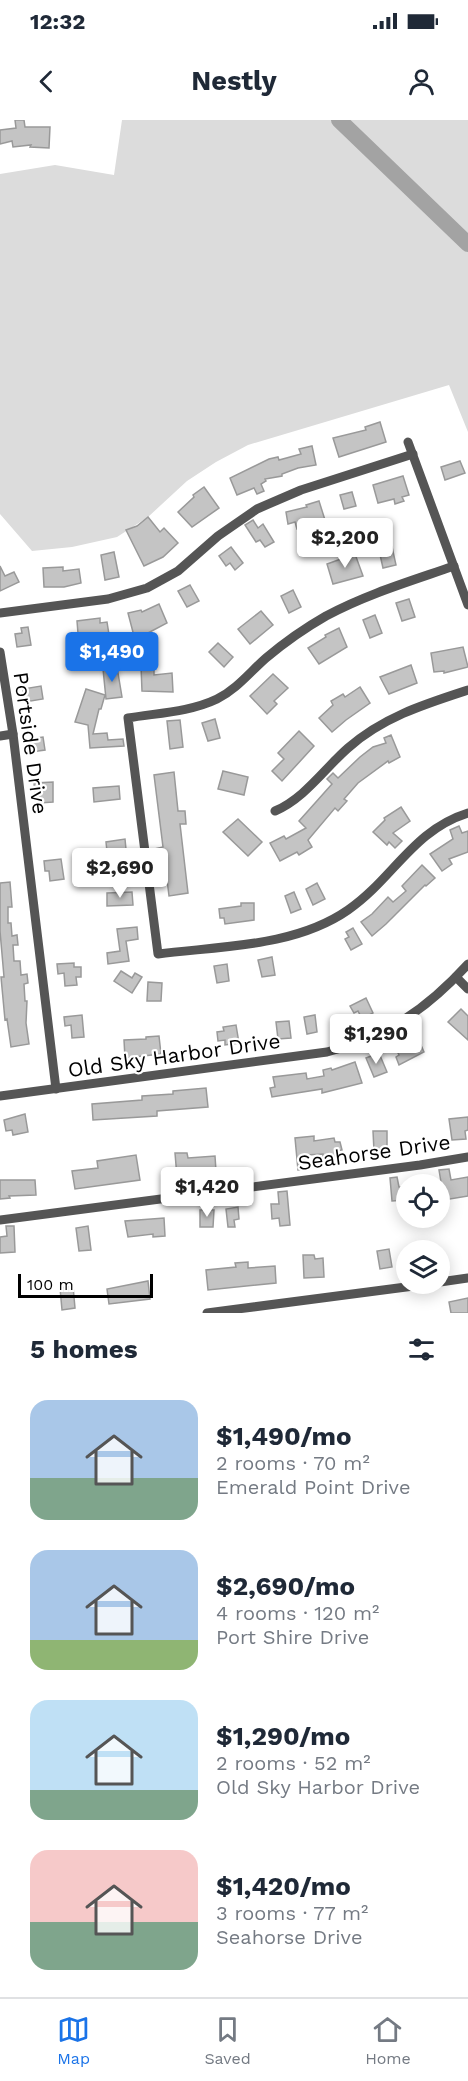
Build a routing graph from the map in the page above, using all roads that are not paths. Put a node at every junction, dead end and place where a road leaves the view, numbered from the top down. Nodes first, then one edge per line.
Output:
1 (408, 442) dead end
2 (413, 454) junction
3 (454, 566) junction
4 (468, 605) edge
5 (0, 613) edge
6 (0, 652) edge
7 (468, 690) edge
8 (13, 734) junction
9 (0, 735) edge
10 (275, 811) dead end
11 (468, 813) edge
12 (468, 964) edge
13 (456, 977) junction
14 (468, 989) edge
15 (56, 1089) junction
16 (0, 1096) edge
17 (468, 1157) edge
18 (0, 1220) edge
19 (468, 1278) edge
20 (450, 1281) edge
21 (396, 1288) edge
22 (207, 1313) edge

1 - 2 street
2 - 3 street
2 - 5 street
3 - 4 street
3 - 11 street
6 - 8 street, Portside Drive
7 - 10 street
8 - 9 street
8 - 15 street, Portside Drive
12 - 13 street, Old Sky Harbor Drive
13 - 14 street
13 - 15 street, Old Sky Harbor Drive
15 - 16 street, Old Sky Harbor Drive
17 - 18 street, Seahorse Drive
19 - 20 street
21 - 22 street

